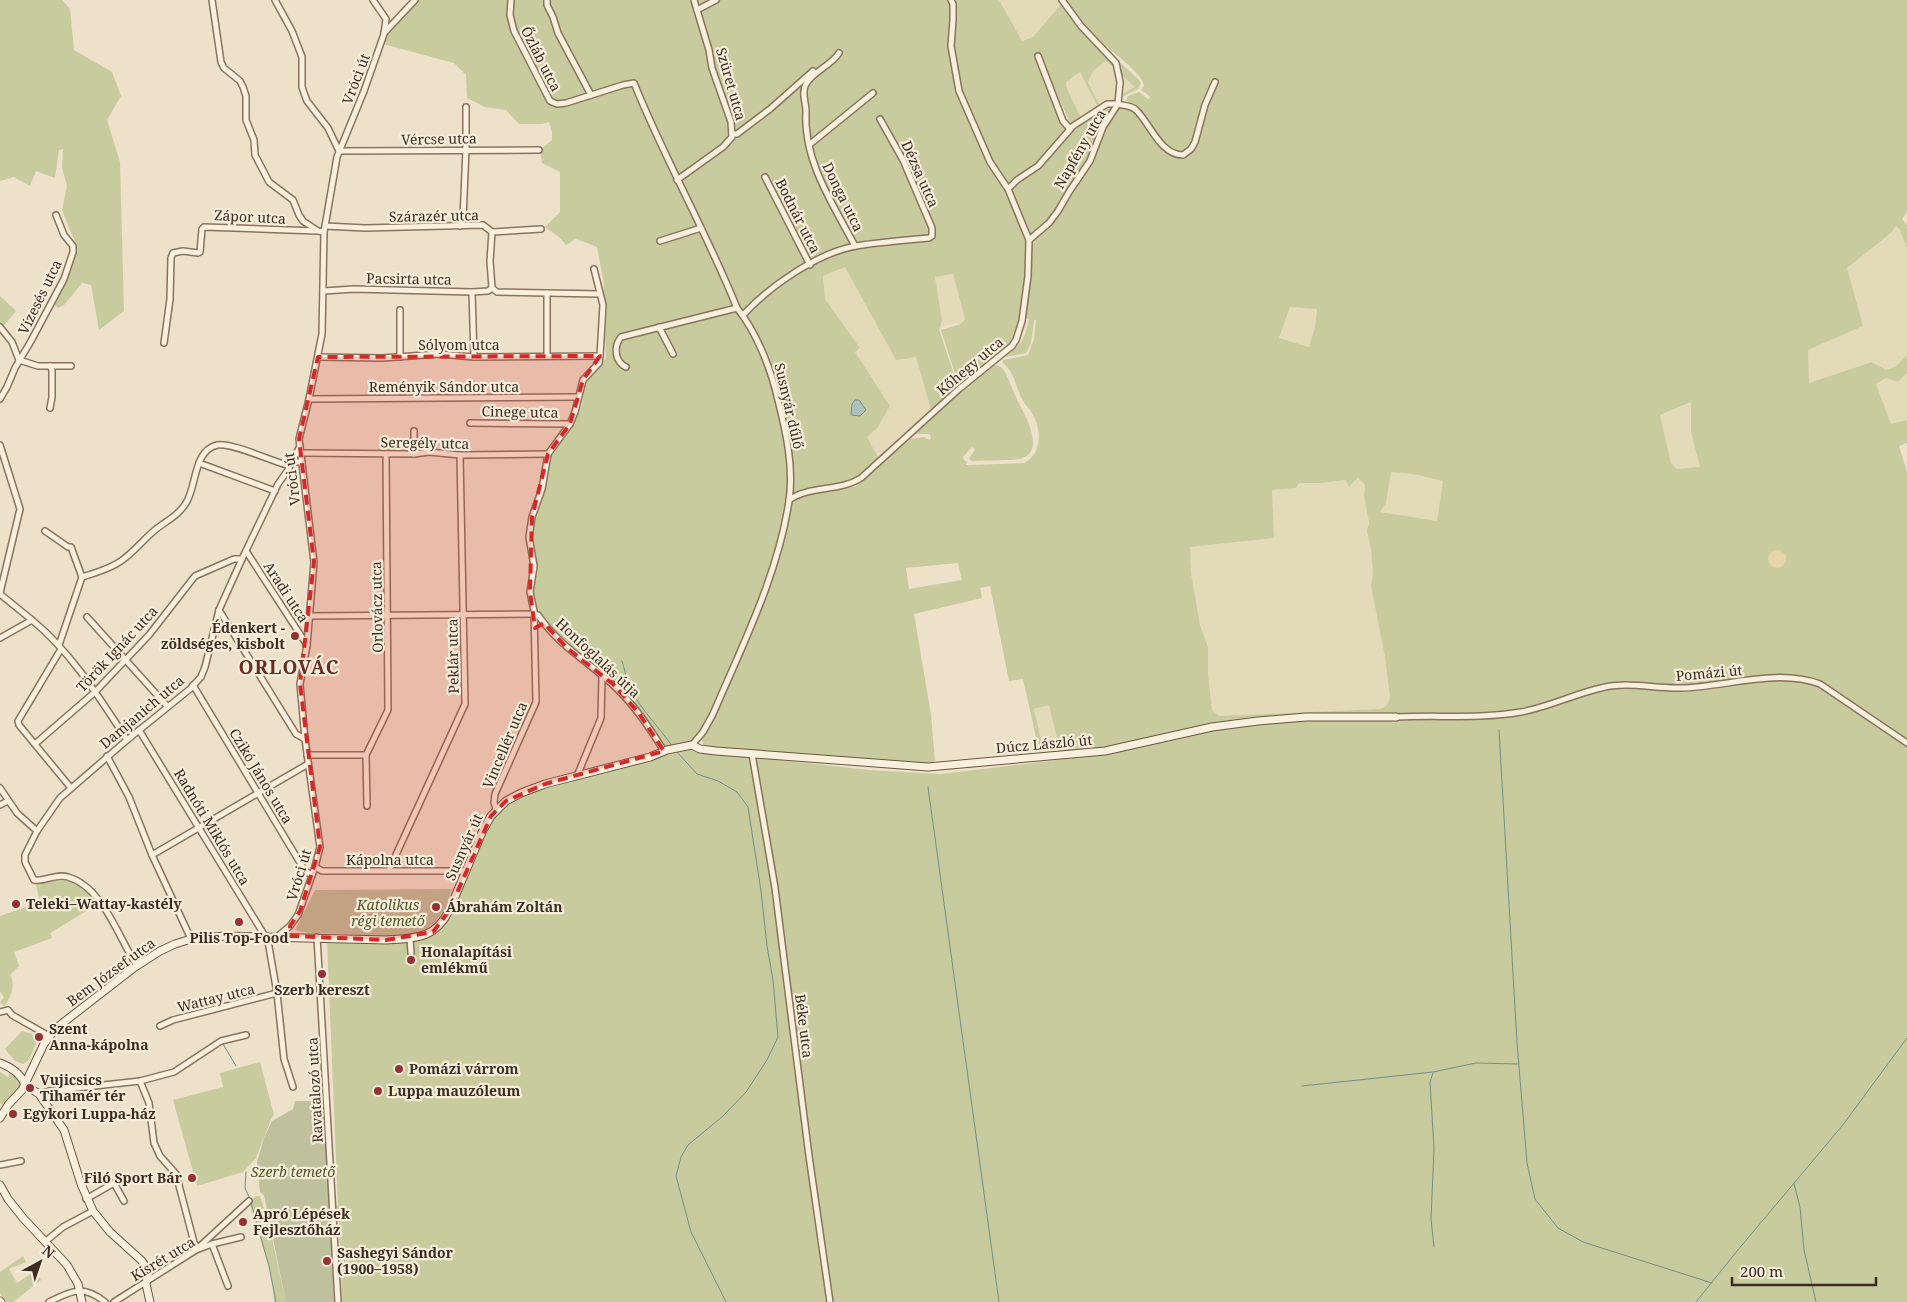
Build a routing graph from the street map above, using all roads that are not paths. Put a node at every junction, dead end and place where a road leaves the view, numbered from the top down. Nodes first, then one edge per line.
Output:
1 (212, 0) edge
2 (276, 0) edge
3 (374, 0) edge
4 (415, 0) edge
5 (511, 0) edge
6 (547, 0) edge
7 (694, 0) edge
8 (716, 0) edge
9 (951, 0) edge
10 (1062, 0) edge
11 (697, 10) junction
12 (384, 34) junction
13 (839, 52) dead end
14 (1038, 56) dead end
15 (813, 71) dead end
16 (808, 78) junction
17 (1214, 82) dead end
18 (634, 83) joint
19 (873, 93) dead end
20 (591, 95) junction
21 (1118, 104) junction
22 (466, 108) dead end
23 (880, 120) dead end
24 (1070, 129) junction
25 (732, 134) junction
26 (809, 145) junction
27 (466, 149) junction
28 (539, 150) dead end
29 (339, 151) junction
30 (766, 177) dead end
31 (677, 180) junction
32 (1008, 189) junction
33 (56, 215) dead end
34 (325, 226) junction
35 (460, 226) junction
36 (702, 228) junction
37 (541, 229) dead end
38 (318, 231) junction
39 (324, 232) junction
40 (492, 232) junction
41 (1029, 240) junction
42 (660, 241) dead end
43 (855, 246) junction
44 (810, 265) junction
45 (594, 269) dead end
46 (492, 288) junction
47 (324, 291) junction
48 (472, 292) junction
49 (547, 293) junction
50 (599, 294) junction
51 (737, 308) junction
52 (400, 310) dead end
53 (743, 315) junction
54 (0, 327) edge
55 (659, 327) junction
56 (164, 343) dead end
57 (673, 354) dead end
58 (547, 355) junction
59 (600, 356) junction
60 (318, 357) junction
61 (400, 357) junction
62 (474, 357) junction
63 (19, 360) junction
64 (50, 366) junction
65 (71, 366) dead end
66 (626, 367) dead end
67 (578, 397) junction
68 (309, 399) junction
69 (0, 400) edge
70 (50, 408) dead end
71 (470, 423) dead end
72 (570, 424) junction
73 (414, 431) dead end
74 (0, 446) edge
75 (300, 446) junction
76 (301, 453) junction
77 (386, 454) junction
78 (414, 454) junction
79 (548, 454) junction
80 (460, 455) junction
81 (292, 462) junction
82 (302, 462) junction
83 (199, 463) junction
84 (275, 491) junction
85 (789, 500) junction
86 (46, 531) dead end
87 (246, 551) junction
88 (242, 559) junction
89 (82, 577) junction
90 (0, 594) edge
91 (219, 610) junction
92 (463, 614) junction
93 (534, 614) junction
94 (388, 615) junction
95 (310, 616) junction
96 (87, 617) dead end
97 (32, 620) junction
98 (544, 623) junction
99 (535, 630) junction
100 (0, 638) edge
101 (307, 645) junction
102 (60, 647) junction
103 (126, 659) junction
104 (602, 675) junction
105 (193, 685) junction
106 (95, 692) junction
107 (167, 706) junction
108 (1396, 717) joint
109 (139, 730) junction
110 (304, 739) junction
111 (126, 740) junction
112 (1907, 743) edge
113 (35, 744) junction
114 (692, 745) junction
115 (671, 749) junction
116 (366, 754) junction
117 (752, 754) junction
118 (107, 756) junction
119 (307, 756) junction
120 (308, 764) junction
121 (577, 776) junction
122 (0, 788) edge
123 (71, 788) junction
124 (257, 793) junction
125 (8, 801) junction
126 (0, 805) edge
127 (367, 806) dead end
128 (496, 809) junction
129 (200, 828) junction
130 (37, 831) junction
131 (152, 855) junction
132 (315, 867) junction
133 (389, 870) junction
134 (466, 872) junction
135 (312, 875) junction
136 (290, 926) junction
137 (265, 936) junction
138 (278, 936) junction
139 (291, 936) junction
140 (317, 937) junction
141 (410, 938) junction
142 (191, 939) junction
143 (411, 953) dead end
144 (136, 966) junction
145 (277, 993) junction
146 (0, 1012) edge
147 (160, 1026) dead end
148 (246, 1035) dead end
149 (49, 1036) junction
150 (0, 1057) edge
151 (2, 1064) edge
152 (32, 1067) junction
153 (15, 1071) junction
154 (140, 1081) junction
155 (292, 1087) dead end
156 (23, 1088) junction
157 (39, 1094) junction
158 (0, 1118) edge
159 (21, 1161) dead end
160 (0, 1165) edge
161 (129, 1179) dead end
162 (114, 1183) junction
163 (0, 1185) edge
164 (86, 1198) junction
165 (124, 1201) dead end
166 (249, 1201) dead end
167 (93, 1211) junction
168 (241, 1237) dead end
169 (46, 1241) junction
170 (212, 1244) junction
171 (196, 1250) junction
172 (146, 1281) junction
173 (228, 1286) dead end
174 (80, 1292) junction
175 (50, 1302) edge
176 (82, 1302) edge
177 (106, 1302) edge
178 (114, 1302) edge
179 (150, 1302) edge
180 (338, 1302) edge
181 (830, 1302) edge

1 - 38 street
2 - 29 street
3 - 12 street
4 - 12 street
5 - 20 street, Őzláb utca
6 - 20 street
7 - 11 street, Szüret utca
8 - 11 street
9 - 32 street, Kőhegy utca
10 - 21 street
11 - 25 street, Szüret utca
12 - 29 street, Vróci út
13 - 16 street
14 - 24 street
15 - 16 street
16 - 25 street
16 - 26 street, Donga utca
17 - 21 street, Napfény utca
18 - 20 street, Őzláb utca
18 - 31 street, Susnyár dűlő
19 - 26 street
21 - 24 street
21 - 41 street, Napfény utca
22 - 27 street
23 - 43 street, Dézsa utca
24 - 32 street
25 - 31 street, Szüret utca
26 - 43 street, Donga utca
27 - 28 street, Vércse utca
27 - 29 street, Vércse utca
27 - 35 street
29 - 34 street, Vróci út
30 - 44 street, Bodnár utca
31 - 36 street, Susnyár dűlő
32 - 41 street, Kőhegy utca
33 - 63 street, Vízesés utca
34 - 35 street, Szárazér utca
34 - 39 street, Vróci út
35 - 40 street, Szárazér utca
36 - 42 street
36 - 51 street, Susnyár dűlő
37 - 40 street, Szárazér utca
38 - 39 street
38 - 56 street, Zápor utca
39 - 47 street, Vróci út
40 - 46 street
41 - 85 street, Kőhegy utca
43 - 44 street
44 - 53 street
45 - 50 street
46 - 48 street, Pacsirta utca
46 - 49 street
47 - 48 street, Pacsirta utca
47 - 60 street, Vróci út
48 - 62 street
49 - 50 street
49 - 58 street
50 - 59 street
51 - 53 street, Susnyár dűlő
51 - 55 street
52 - 61 street
53 - 85 street, Susnyár dűlő
54 - 63 street
55 - 57 street
55 - 66 street
58 - 59 street, Sólyom utca
58 - 62 street, Sólyom utca
59 - 67 street
60 - 61 street, Sólyom utca
60 - 68 street, Vróci út
61 - 62 street, Sólyom utca
63 - 64 street
63 - 69 street, Vízesés utca
64 - 65 street
64 - 70 street
67 - 68 street, Reményik Sándor utca
67 - 72 street
68 - 75 street, Vróci út
71 - 72 street, Cinege utca
72 - 79 street
73 - 78 street
74 - 90 street
75 - 76 street, Vróci út
75 - 81 street, Damjanich utca
76 - 77 street, Seregély utca
76 - 82 street, Vróci út
77 - 78 street, Seregély utca
77 - 94 street, Orlovácz utca
78 - 80 street, Seregély utca
79 - 80 street, Seregély utca
79 - 93 street
80 - 92 street, Peklár utca
81 - 82 street
81 - 83 street
81 - 84 street, Damjanich utca
82 - 95 street, Vróci út
83 - 84 street
83 - 89 street
84 - 87 street, Damjanich utca
85 - 114 street, Susnyár dűlő
86 - 89 street
87 - 88 street, Damjanich utca
87 - 101 street, Aradi utca
88 - 91 street, Damjanich utca
88 - 103 street, Török Ignác utca
89 - 102 street
90 - 97 street
91 - 105 street, Damjanich utca
91 - 110 street
92 - 93 street
92 - 94 street
92 - 133 street, Peklár utca
93 - 98 street, Honfoglalás útja
93 - 99 street, Vincellér utca
94 - 95 street
94 - 116 street, Orlovácz utca
95 - 101 street, Vróci út
96 - 103 street
97 - 100 street
97 - 102 street
98 - 99 street
98 - 104 street, Honfoglalás útja
99 - 128 street, Vincellér utca
101 - 110 street, Vróci út
102 - 106 street
102 - 113 street
103 - 106 street, Török Ignác utca
103 - 107 street
104 - 115 street, Honfoglalás útja
104 - 121 street
105 - 107 street, Damjanich utca
105 - 124 street, Czikó János utca
106 - 111 street
106 - 113 street, Török Ignác utca
107 - 109 street, Damjanich utca
108 - 112 street, Pomázi út
108 - 117 street, Dúcz László út
109 - 111 street, Damjanich utca
109 - 129 street, Radnóti Miklós utca
110 - 119 street, Vróci út
111 - 118 street, Damjanich utca
113 - 123 street
114 - 115 street, Susnyár út
114 - 117 street, Dúcz László út
115 - 121 street, Susnyár út
116 - 119 street
116 - 127 street, Orlovácz utca
117 - 181 street, Béke utca
118 - 123 street, Damjanich utca
118 - 131 street
119 - 120 street, Vróci út
120 - 124 street
120 - 132 street, Vróci út
121 - 128 street, Susnyár út
122 - 125 street
123 - 130 street, Damjanich utca
124 - 129 street
124 - 135 street, Czikó János utca
125 - 126 street
125 - 130 street
128 - 134 street, Susnyár út
129 - 131 street
129 - 137 street, Radnóti Miklós utca
130 - 144 street, Damjanich utca
131 - 142 street
132 - 133 street, Kápolna utca
132 - 135 street, Vróci út
133 - 134 street, Kápolna utca
134 - 141 street, Susnyár út
135 - 136 street, Vróci út
136 - 138 street, Vróci út
136 - 139 street
137 - 138 street, Bem József utca
137 - 142 street, Bem József utca
137 - 145 street, Radnóti Miklós utca
138 - 139 street, Susnyár út
139 - 140 street, Susnyár út
140 - 141 street, Susnyár út
140 - 180 street, Ravatalozó utca
141 - 143 street
142 - 144 street, Bem József utca
144 - 149 street, Bem József utca
145 - 147 street, Wattay utca
145 - 155 street, Radnóti Miklós utca
146 - 149 street
148 - 154 street
149 - 152 street, Bem József utca
150 - 151 street
151 - 153 street
152 - 153 street
152 - 156 street, Bem József utca
153 - 156 street
154 - 157 street
154 - 171 street
156 - 157 street
156 - 158 street
157 - 164 street
159 - 160 street
161 - 162 street
162 - 164 street
162 - 165 street
163 - 169 street
164 - 167 street
166 - 171 street
167 - 169 street
167 - 172 street
168 - 170 street
169 - 174 street
170 - 171 street, Kisrét utca
170 - 173 street, Kisrét utca
171 - 172 street, Kisrét utca
172 - 178 street, Kisrét utca
172 - 179 street
174 - 175 street
174 - 176 street
174 - 177 street

